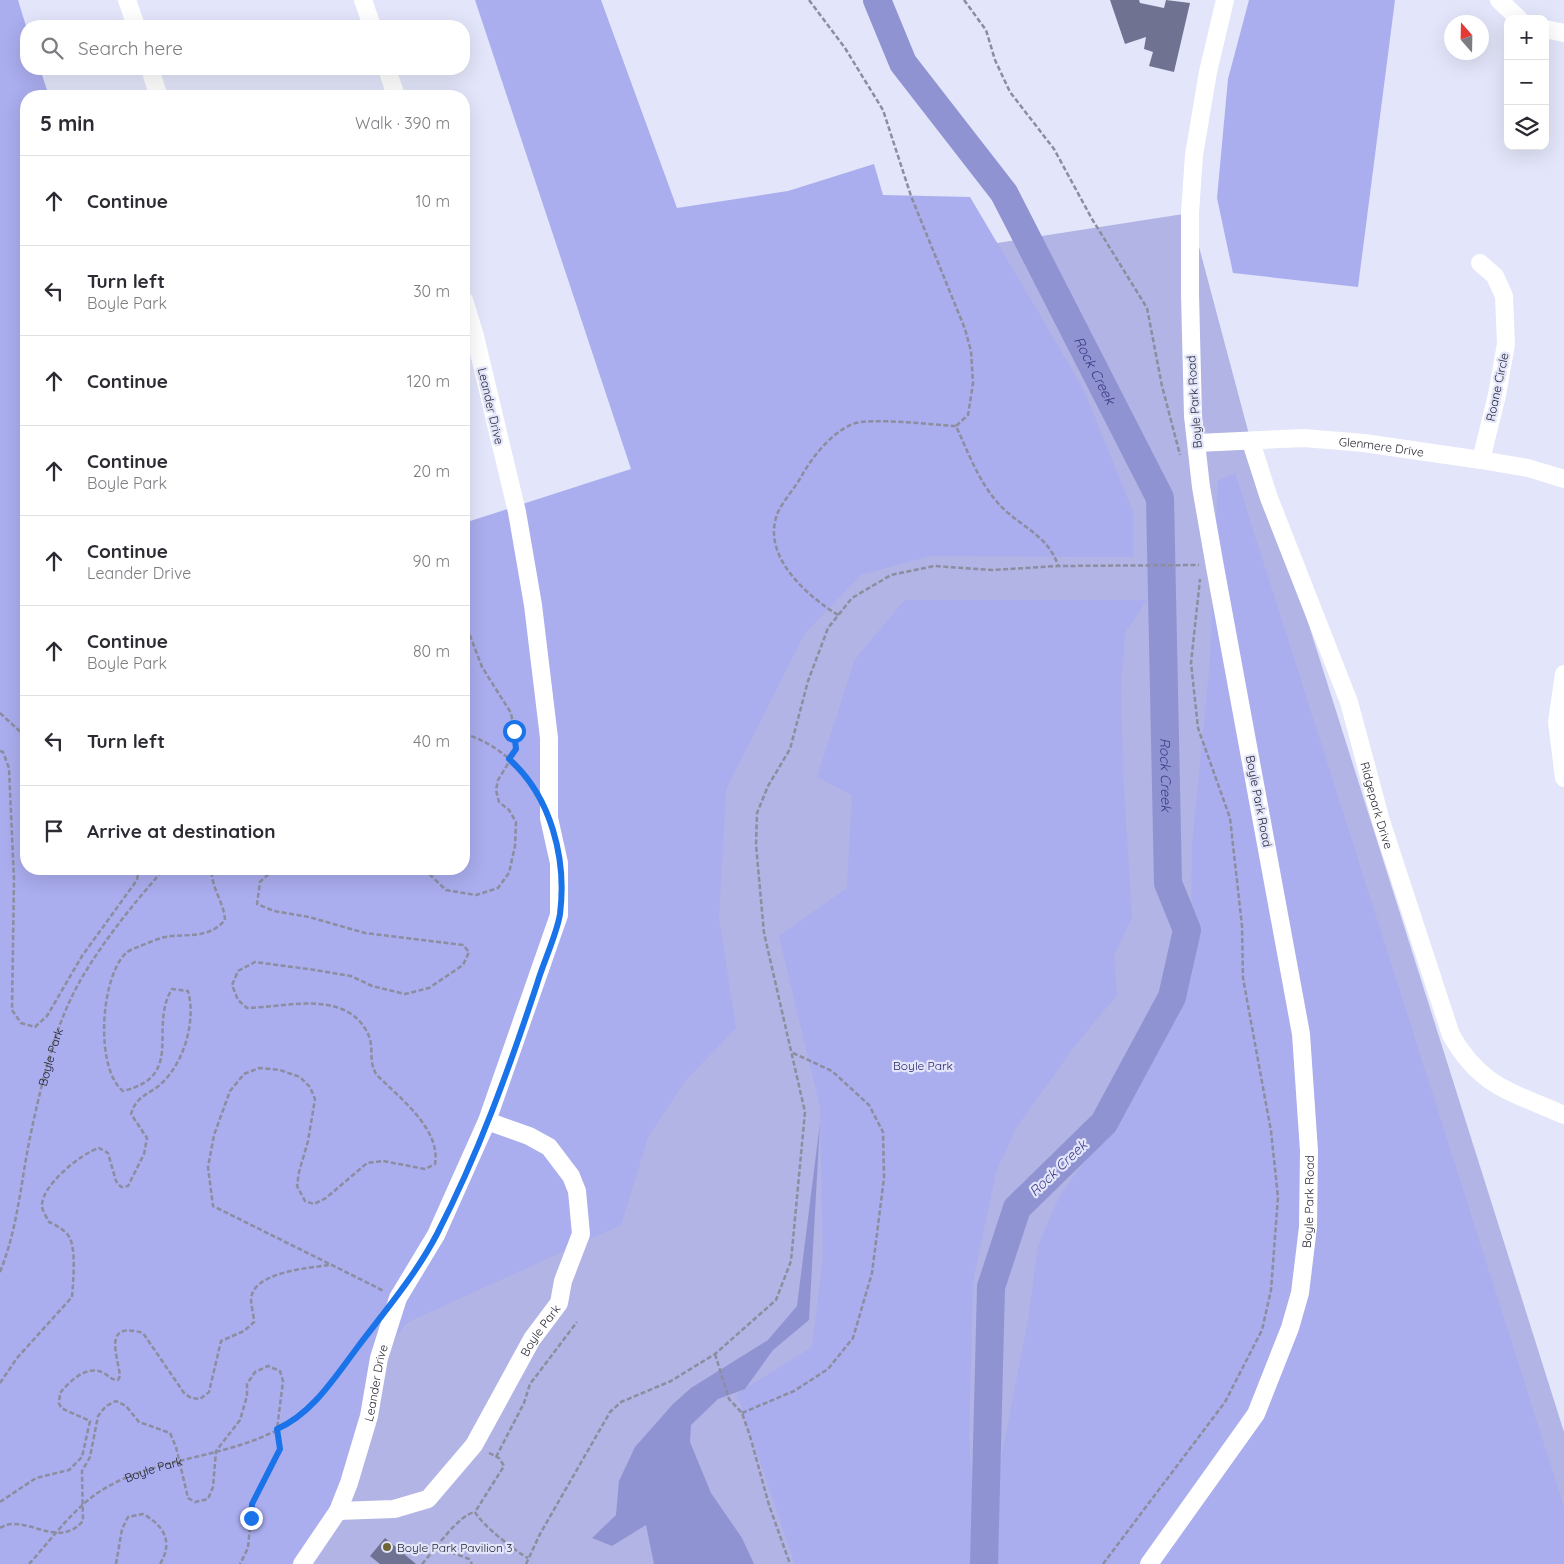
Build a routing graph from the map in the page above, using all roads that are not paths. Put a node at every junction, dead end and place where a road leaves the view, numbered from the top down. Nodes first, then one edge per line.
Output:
1 (127, 0) edge
2 (363, 0) edge
3 (1225, 0) edge
4 (1499, 0) edge
5 (1514, 15) edge
6 (134, 20) edge
7 (370, 20) edge
8 (1549, 29) edge
9 (1564, 33) edge
10 (152, 75) edge
11 (388, 75) edge
12 (157, 90) edge
13 (394, 90) edge
14 (1480, 263) dead end
15 (470, 320) edge
16 (1251, 442) junction
17 (1197, 443) junction
18 (1481, 460) junction
19 (1564, 479) edge
20 (1564, 674) edge
21 (1564, 778) edge
22 (1564, 1115) edge
23 (487, 1122) junction
24 (338, 1511) junction
25 (302, 1564) edge
26 (1149, 1564) edge

1 - 6 street
2 - 7 street
3 - 17 street, Boyle Park Road
4 - 5 street
8 - 9 street
10 - 12 street
11 - 13 street
14 - 18 street, Roane Circle
15 - 23 street, Leander Drive
16 - 17 street, Glenmere Drive
16 - 18 street, Glenmere Drive
16 - 22 street, Ridgepark Drive
17 - 26 street, Boyle Park Road
18 - 19 street, Glenmere Drive
20 - 21 street
23 - 24 street, Leander Drive
23 - 24 street, Boyle Park
24 - 25 street, Leander Drive

